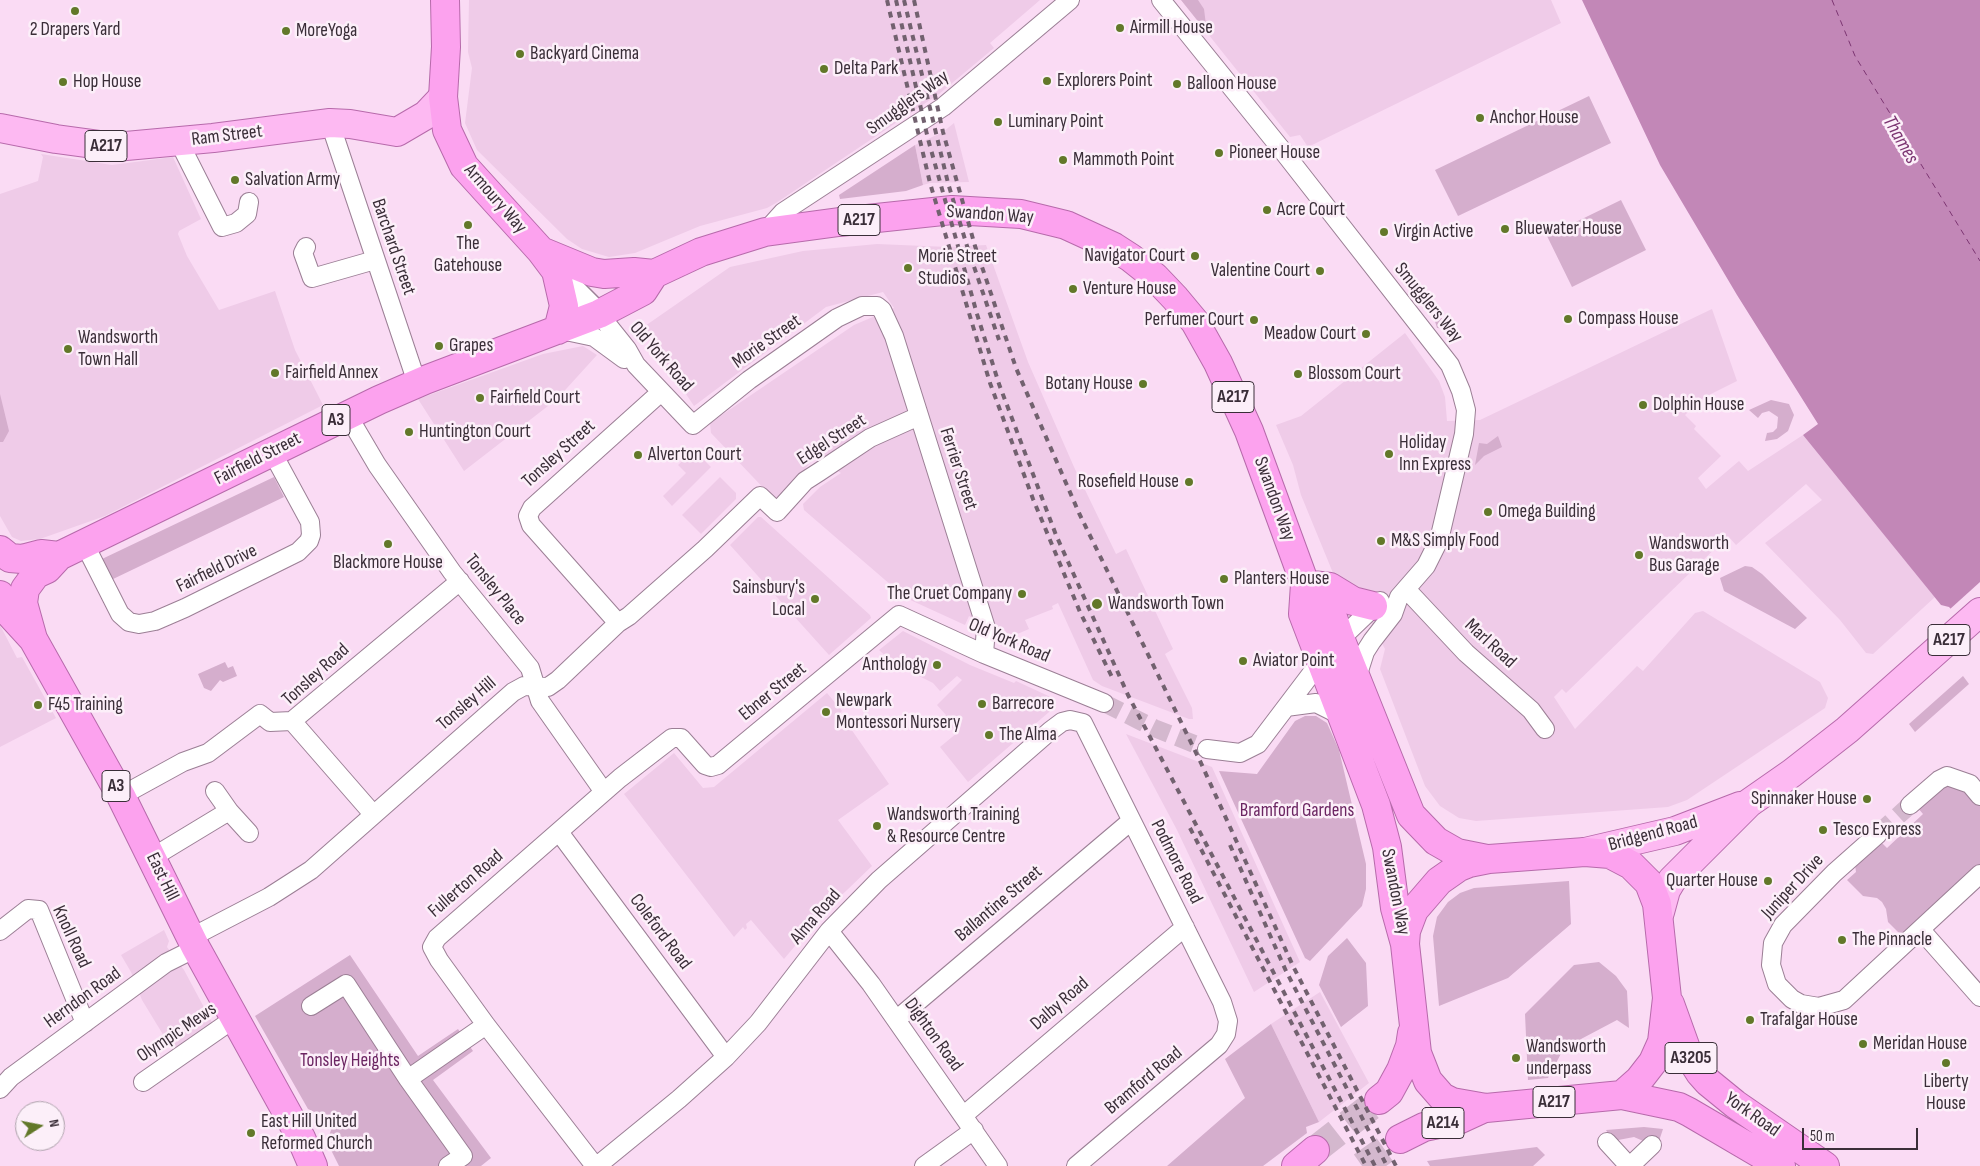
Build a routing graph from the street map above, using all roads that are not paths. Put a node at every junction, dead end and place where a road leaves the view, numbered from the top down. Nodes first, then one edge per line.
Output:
1 (445, 0) edge
2 (1070, 0) edge
3 (1161, 0) edge
4 (442, 97) junction
5 (330, 123) junction
6 (0, 128) edge
7 (179, 142) junction
8 (249, 202) dead end
9 (765, 232) junction
10 (306, 247) dead end
11 (375, 260) junction
12 (548, 261) junction
13 (654, 274) junction
14 (871, 305) joint
15 (599, 314) junction
16 (558, 330) junction
17 (632, 360) junction
18 (417, 383) junction
19 (661, 392) junction
20 (347, 414) junction
21 (919, 416) junction
22 (693, 425) joint
23 (272, 452) junction
24 (760, 496) joint
25 (85, 545) junction
26 (0, 550) edge
27 (59, 556) junction
28 (460, 581) junction
29 (1305, 584) junction
30 (1402, 593) junction
31 (0, 595) edge
32 (1374, 606) junction
33 (1980, 612) edge
34 (899, 615) joint
35 (618, 623) junction
36 (1340, 638) junction
37 (33, 639) junction
38 (984, 654) junction
39 (1321, 660) junction
40 (1357, 678) junction
41 (542, 686) junction
42 (1104, 703) tunnel mouth
43 (1286, 707) junction
44 (1342, 716) junction
45 (292, 721) junction
46 (1083, 723) joint
47 (1544, 729) dead end
48 (672, 738) joint
49 (1212, 749) tunnel mouth
50 (215, 791) dead end
51 (604, 792) junction
52 (122, 796) junction
53 (1980, 796) edge
54 (1749, 803) junction
55 (1910, 805) tunnel mouth
56 (229, 811) junction
57 (373, 814) junction
58 (1131, 821) junction
59 (559, 832) junction
60 (249, 833) dead end
61 (1878, 834) tunnel mouth
62 (1585, 852) junction
63 (153, 857) junction
64 (1489, 859) junction
65 (1980, 874) edge
66 (1660, 912) junction
67 (1185, 927) junction
68 (1921, 930) junction
69 (0, 931) edge
70 (829, 931) junction
71 (194, 943) junction
72 (1405, 944) junction
73 (1980, 997) edge
74 (1667, 998) junction
75 (311, 1006) dead end
76 (235, 1018) junction
77 (1412, 1019) junction
78 (896, 1020) junction
79 (1228, 1021) joint
80 (85, 1023) junction
81 (486, 1025) junction
82 (726, 1057) junction
83 (408, 1079) junction
84 (142, 1082) dead end
85 (0, 1089) edge
86 (1622, 1095) junction
87 (1379, 1100) tunnel mouth
88 (1486, 1108) junction
89 (964, 1115) junction
90 (974, 1130) junction
91 (1400, 1139) tunnel mouth
92 (1607, 1142) dead end
93 (1652, 1145) dead end
94 (313, 1166) edge
95 (448, 1166) edge
96 (596, 1166) edge
97 (924, 1166) edge
98 (998, 1166) edge
99 (1076, 1166) edge
100 (1630, 1166) edge
101 (1781, 1166) edge
102 (1825, 1166) edge

1 - 4 highway, Armoury Way
2 - 9 street, Smugglers Way
3 - 30 street, Smugglers Way
4 - 5 main road, Ram Street / A217
4 - 12 highway, Armoury Way
5 - 7 main road, Ram Street / A217
5 - 11 street, Barchard Street
6 - 7 main road, Ram Street / A217
7 - 8 street
9 - 13 highway, Swandon Way / A217
9 - 29 highway, Swandon Way / A217
10 - 11 street
11 - 18 street, Barchard Street
12 - 13 highway, Swandon Way / A217
12 - 15 street, Armoury Way
12 - 16 highway, Armoury Way
13 - 15 highway, Swandon Way / A217
14 - 21 street, Ferrier Street
14 - 22 street, Morie Street
15 - 16 highway, Fairfield Street / A217
15 - 17 street, Old York Road
16 - 17 street
16 - 18 highway, Fairfield Street / A3
17 - 19 street, Old York Road
18 - 20 highway, Fairfield Street / A3
19 - 22 street, Old York Road
19 - 35 street, Tonsley Street
20 - 23 highway, Fairfield Street / A3
20 - 28 street, Tonsley Place
21 - 24 street, Edgel Street
21 - 38 street, Ferrier Street
23 - 25 highway, Fairfield Street / A3
23 - 25 street, Fairfield Drive
24 - 35 street, Tonsley Hill
25 - 27 highway, Fairfield Street / A3
26 - 27 highway, A3
27 - 37 highway, A3
28 - 41 street, Tonsley Place
28 - 45 street, Tonsley Road
29 - 32 highway
29 - 36 highway, A217
29 - 39 highway, Swandon Way / A217
30 - 32 street
30 - 40 street, Smugglers Way
30 - 47 street, Marl Road
31 - 37 highway, East Hill / A3
32 - 36 street
33 - 54 main road, Bridgend Road / A217
34 - 38 street, Old York Road
34 - 48 street, Ebner Street
35 - 41 street, Tonsley Hill
36 - 39 street
36 - 40 highway, A217
37 - 52 highway, East Hill / A3
38 - 42 street, Old York Road
39 - 43 street
39 - 44 highway, Swandon Way / A217
40 - 64 highway, A217
41 - 51 street, Tonsley Place
41 - 57 street, Tonsley Hill
43 - 44 street
43 - 49 street
44 - 72 highway, Swandon Way / A217
45 - 52 street
45 - 57 street, Tonsley Road
46 - 58 street, Podmore Road
46 - 70 street, Alma Road
48 - 51 street, Fullerton Road
50 - 56 street
51 - 59 street, Fullerton Road
52 - 63 highway, East Hill / A3
53 - 55 street
54 - 62 main road, Bridgend Road / A217
54 - 66 main road, Bridgend Road / A217
56 - 60 street
56 - 63 street
57 - 71 street, Tonsley Hill
58 - 67 street, Podmore Road
58 - 78 street, Ballantine Street
59 - 81 street, Fullerton Road
59 - 82 street, Coleford Road
61 - 68 street, Juniper Drive
62 - 64 highway, A217
62 - 66 highway, A217
63 - 71 highway, East Hill / A3
64 - 72 highway, A217
65 - 68 street, Juniper Drive
66 - 74 highway, A217
67 - 79 street, Podmore Road
67 - 89 street, Dalby Road
68 - 73 street
69 - 80 street, Knoll Road
70 - 78 street, Dighton Road
70 - 82 street, Alma Road
71 - 76 highway, East Hill / A3
71 - 80 street, Herndon Road
72 - 77 highway, A217
74 - 86 highway, A217
74 - 102 highway, York Road / A3205
75 - 83 street
76 - 84 street, Olympic Mews
76 - 94 highway, East Hill / A3
77 - 87 highway
77 - 88 highway, A217
78 - 89 street, Dighton Road
79 - 99 street, Bramford Road
80 - 85 street, Herndon Road
81 - 83 street
81 - 96 street, Fullerton Road
82 - 96 street, Alma Road
83 - 95 street
86 - 88 highway, A217
86 - 101 highway, York Road
88 - 91 highway, A214
89 - 90 street, Dighton Road
90 - 97 street
90 - 98 street, Dighton Road
92 - 100 street
93 - 100 street

